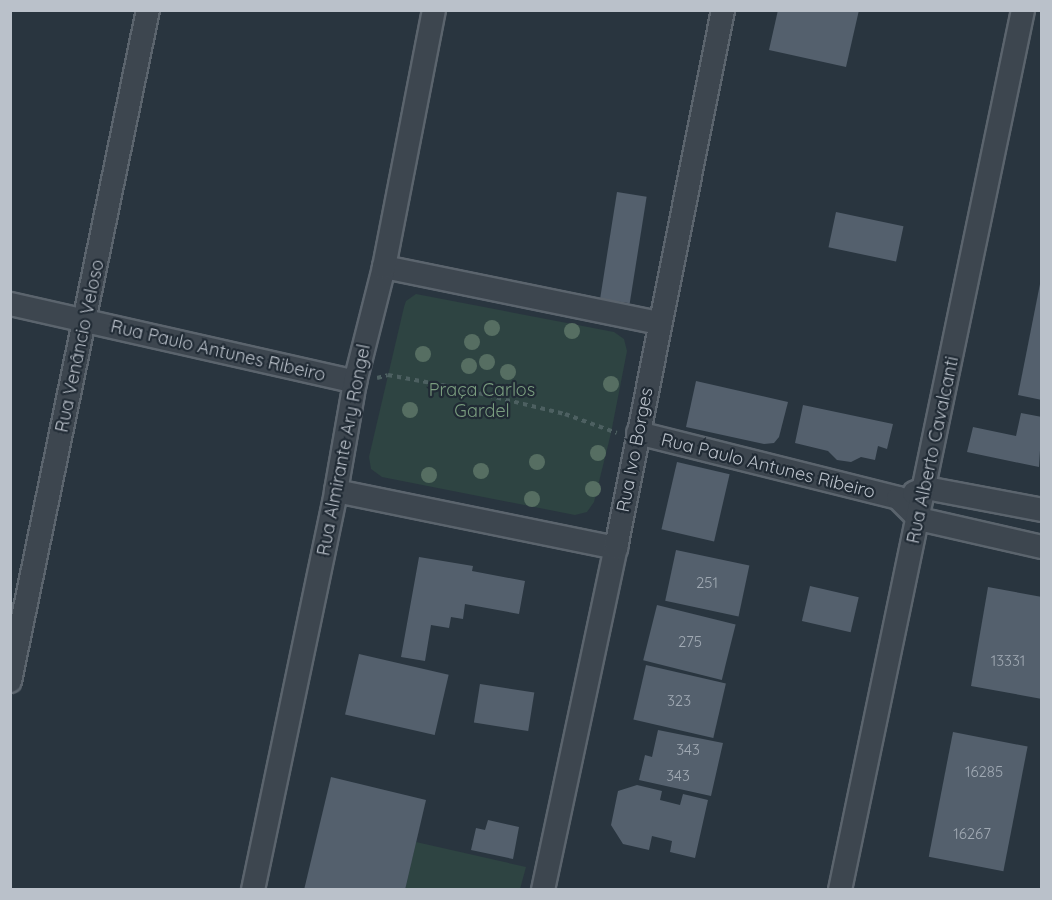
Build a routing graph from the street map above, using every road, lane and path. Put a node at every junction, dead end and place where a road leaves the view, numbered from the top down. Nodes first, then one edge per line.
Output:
1 (148, 10) edge
2 (434, 10) edge
3 (723, 10) edge
4 (1023, 10) edge
5 (384, 267) junction
6 (10, 304) edge
7 (86, 321) junction
8 (660, 323) junction
9 (355, 382) junction
10 (638, 433) junction
11 (926, 488) junction
12 (336, 491) junction
13 (898, 498) junction
14 (1041, 510) edge
15 (919, 519) junction
16 (1041, 547) edge
17 (616, 548) junction
18 (10, 681) edge
19 (253, 890) edge
20 (543, 890) edge
21 (840, 890) edge

1 - 7 street, Rua Venâncio Veloso
2 - 5 street, Rua Almirante Ary Rongel
3 - 8 street, Rua Ivo Borges
4 - 11 street, Rua Alberto Cavalcanti
5 - 8 street
5 - 9 street, Rua Almirante Ary Rongel
6 - 7 street, Rua Paulo Antunes Ribeiro
7 - 9 street, Rua Paulo Antunes Ribeiro
7 - 18 street, Rua Venâncio Veloso
8 - 10 street, Rua Ivo Borges
9 - 10 path
9 - 12 street, Rua Almirante Ary Rongel
10 - 13 street, Rua Paulo Antunes Ribeiro
10 - 17 street, Rua Ivo Borges
11 - 13 street, Rua Paulo Antunes Ribeiro
11 - 14 street
11 - 15 street, Rua Alberto Cavalcanti
12 - 17 street
12 - 19 street, Rua Almirante Ary Rongel
13 - 15 street, Rua Paulo Antunes Ribeiro
15 - 16 street
15 - 21 street, Rua Alberto Cavalcanti
17 - 20 street, Rua Ivo Borges

